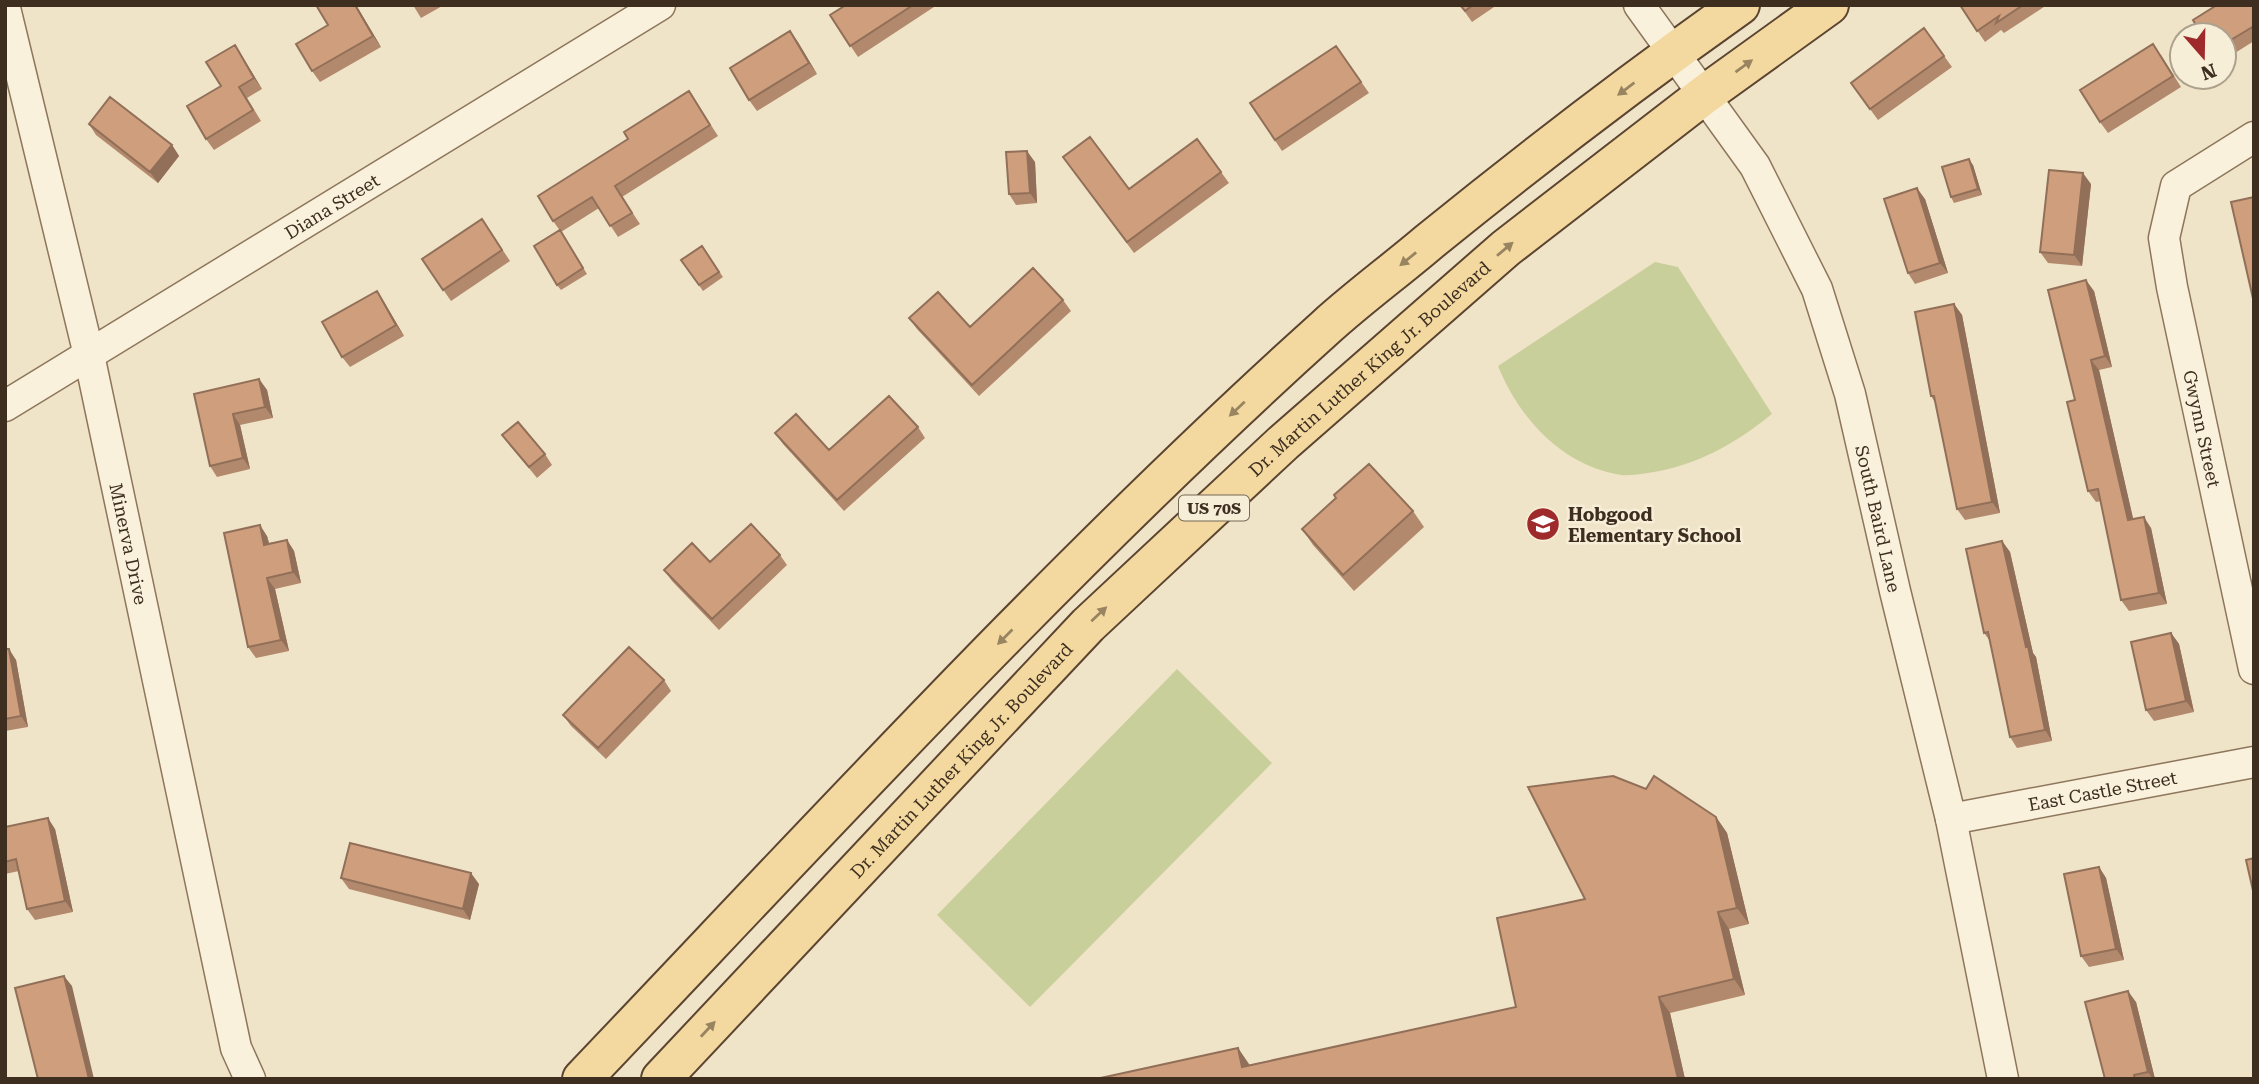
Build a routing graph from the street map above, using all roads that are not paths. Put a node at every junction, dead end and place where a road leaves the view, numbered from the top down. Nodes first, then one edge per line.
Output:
1 (660, 5) edge
2 (1639, 5) edge
3 (1740, 5) edge
4 (1829, 5) edge
5 (5, 8) edge
6 (1673, 52) junction
7 (1704, 95) junction
8 (2254, 136) edge
9 (89, 355) junction
10 (5, 407) edge
11 (2254, 669) edge
12 (2254, 762) edge
13 (1951, 819) junction
14 (250, 1079) edge
15 (582, 1079) edge
16 (661, 1079) edge
17 (2003, 1079) edge

1 - 9 street, Diana Street
2 - 6 street, South Baird Lane
3 - 6 main road, US 70S
7 -> 4 main road, Dr. Martin Luther King Jr. Boulevard / US 70S
5 - 9 street, Minerva Drive
6 - 7 street, South Baird Lane
6 -> 15 main road, US 70S
7 - 13 street, South Baird Lane
16 -> 7 main road, Dr. Martin Luther King Jr. Boulevard / US 70S
8 - 11 street, Gwynn Street
9 - 10 street, Diana Street
9 - 14 street, Minerva Drive
12 - 13 street, East Castle Street
13 - 17 street, South Baird Lane

